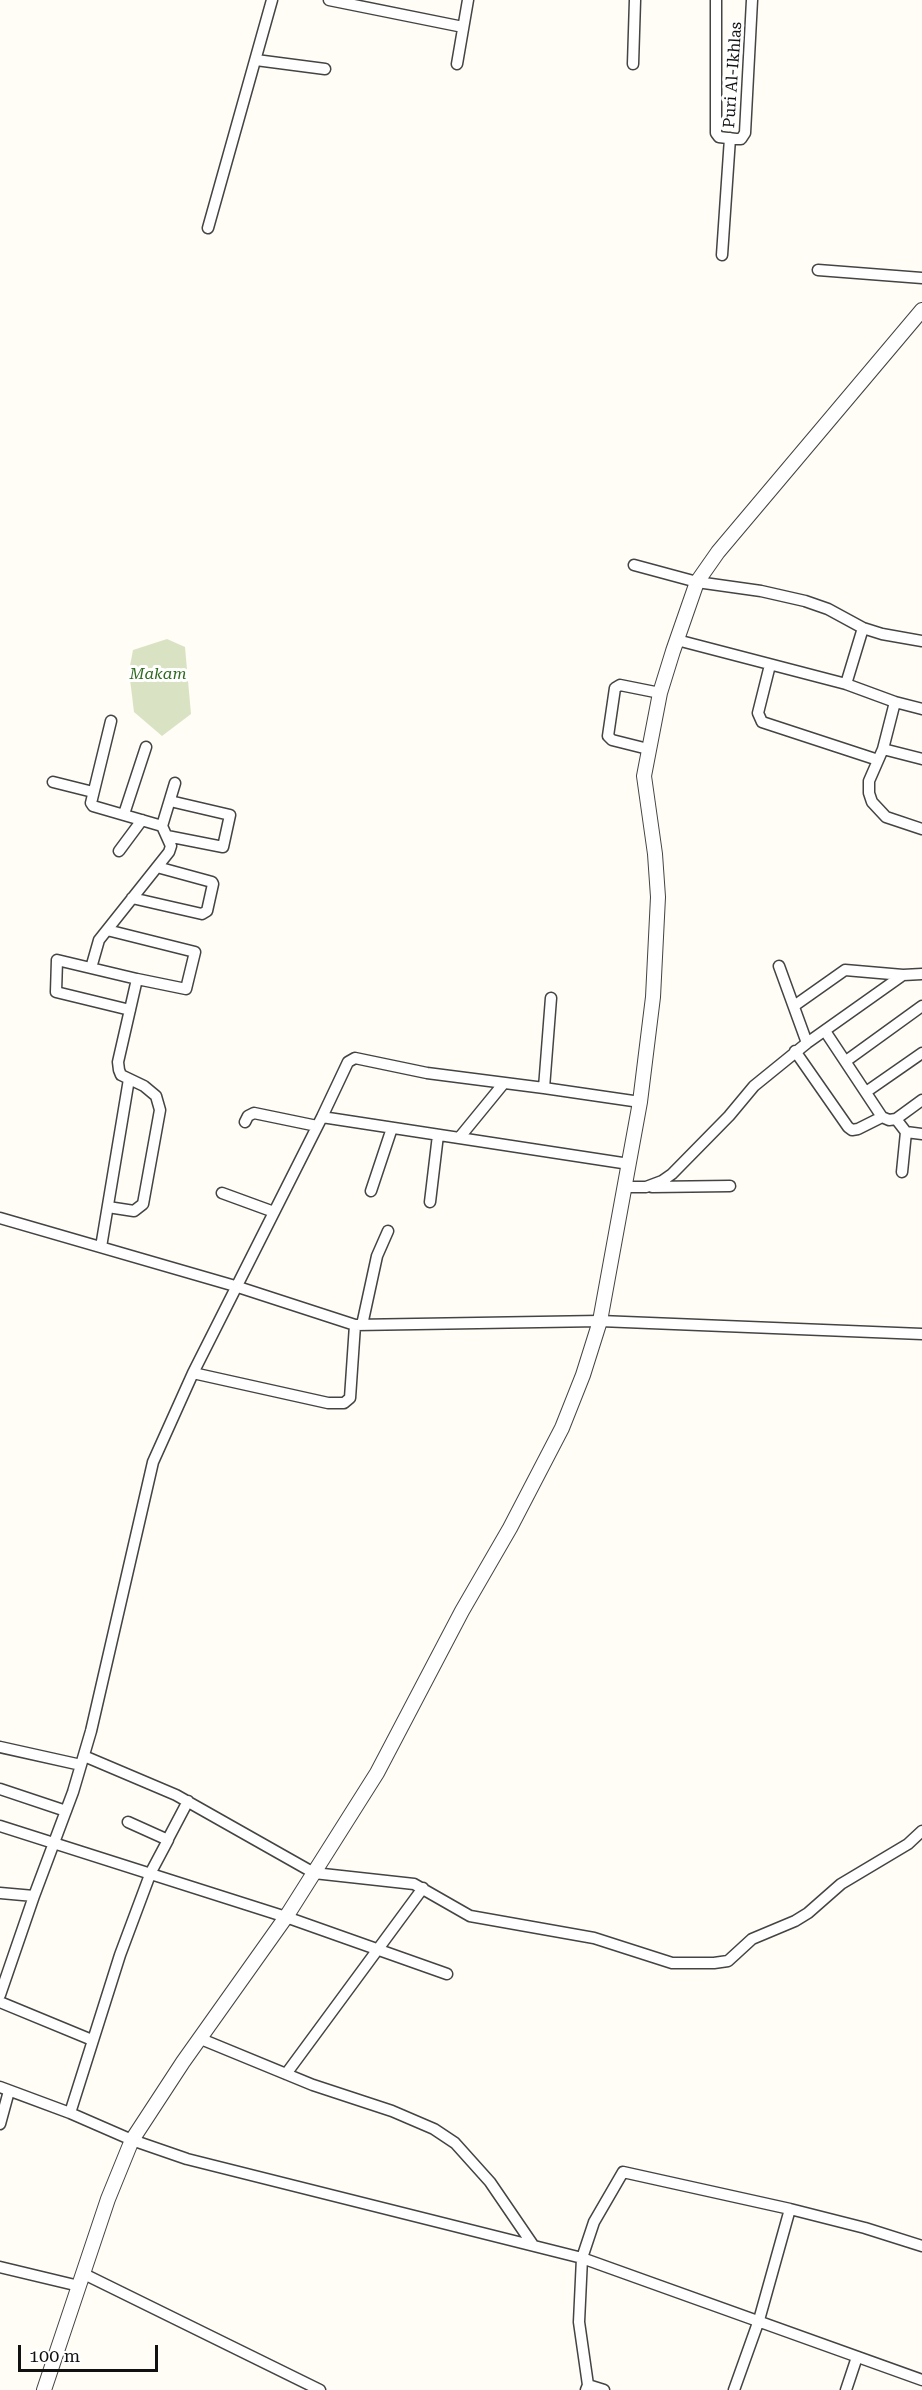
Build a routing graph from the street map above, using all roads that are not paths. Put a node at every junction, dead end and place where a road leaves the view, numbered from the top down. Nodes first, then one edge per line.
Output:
1 (272, 0) edge
2 (329, 0) edge
3 (468, 0) edge
4 (635, 0) edge
5 (716, 0) edge
6 (752, 0) edge
7 (463, 27) junction
8 (256, 60) junction
9 (457, 64) dead end
10 (633, 64) dead end
11 (325, 69) dead end
12 (730, 138) junction
13 (208, 228) dead end
14 (722, 255) dead end
15 (818, 270) dead end
16 (922, 278) edge
17 (922, 310) edge
18 (634, 565) dead end
19 (698, 582) junction
20 (863, 627) junction
21 (677, 640) junction
22 (922, 641) edge
23 (770, 664) junction
24 (846, 684) junction
25 (660, 693) junction
26 (895, 702) junction
27 (922, 709) edge
28 (111, 721) dead end
29 (146, 747) dead end
30 (648, 749) junction
31 (883, 749) junction
32 (922, 759) edge
33 (878, 760) junction
34 (53, 782) dead end
35 (175, 783) dead end
36 (93, 792) junction
37 (170, 801) junction
38 (124, 814) junction
39 (142, 820) junction
40 (922, 829) edge
41 (164, 831) junction
42 (119, 851) dead end
43 (157, 867) junction
44 (132, 898) junction
45 (107, 930) junction
46 (779, 966) dead end
47 (91, 968) junction
48 (922, 974) edge
49 (903, 975) junction
50 (137, 979) junction
51 (551, 998) dead end
52 (794, 1006) junction
53 (922, 1006) edge
54 (130, 1010) junction
55 (825, 1031) junction
56 (807, 1043) junction
57 (795, 1051) junction
58 (922, 1053) edge
59 (846, 1061) junction
60 (129, 1079) junction
61 (504, 1083) junction
62 (544, 1088) junction
63 (866, 1092) junction
64 (922, 1100) edge
65 (640, 1102) junction
66 (882, 1117) junction
67 (896, 1119) junction
68 (320, 1121) junction
69 (245, 1122) dead end
70 (392, 1128) junction
71 (906, 1132) junction
72 (922, 1134) edge
73 (438, 1135) junction
74 (459, 1138) junction
75 (629, 1164) junction
76 (902, 1173) dead end
77 (730, 1186) dead end
78 (646, 1187) junction
79 (626, 1188) junction
80 (371, 1191) dead end
81 (222, 1193) dead end
82 (430, 1202) dead end
83 (108, 1207) junction
84 (274, 1212) junction
85 (0, 1218) edge
86 (388, 1231) dead end
87 (101, 1247) junction
88 (236, 1286) junction
89 (600, 1322) junction
90 (359, 1325) junction
91 (922, 1334) edge
92 (193, 1373) junction
93 (0, 1748) edge
94 (82, 1760) junction
95 (0, 1789) edge
96 (188, 1801) junction
97 (66, 1811) junction
98 (128, 1822) dead end
99 (0, 1826) edge
100 (922, 1831) edge
101 (168, 1839) junction
102 (53, 1844) junction
103 (151, 1872) junction
104 (314, 1873) junction
105 (423, 1888) junction
106 (0, 1893) edge
107 (34, 1896) junction
108 (286, 1917) junction
109 (380, 1949) junction
110 (447, 1974) dead end
111 (0, 1994) edge
112 (201, 2039) junction
113 (92, 2040) junction
114 (286, 2074) junction
115 (5, 2089) edge
116 (70, 2113) junction
117 (0, 2124) edge
118 (132, 2140) junction
119 (790, 2209) junction
120 (533, 2245) junction
121 (922, 2246) edge
122 (582, 2258) junction
123 (0, 2267) edge
124 (82, 2280) junction
125 (759, 2320) junction
126 (857, 2357) junction
127 (922, 2380) edge
128 (587, 2387) edge
129 (44, 2390) edge
130 (320, 2390) edge
131 (604, 2390) edge
132 (734, 2390) edge
133 (846, 2390) edge

1 - 8 street
2 - 7 street
3 - 7 street
4 - 10 street
5 - 12 street, Puri Al-Ikhlas
6 - 12 street, Puri Al-Ikhlas
7 - 9 street
8 - 11 street
8 - 13 street
12 - 14 street, Puri Al-Ikhlas
15 - 16 street
17 - 19 street
18 - 19 street
19 - 20 street
19 - 21 street
20 - 22 street
20 - 24 street
21 - 23 street
21 - 25 street
23 - 24 street
23 - 33 street
24 - 26 street
25 - 30 street
25 - 30 street
26 - 27 street
26 - 31 street
28 - 36 street
29 - 38 street
30 - 65 street
31 - 32 street
31 - 33 street
33 - 40 street
34 - 36 street
35 - 37 street
36 - 38 street
37 - 41 street
37 - 41 street
38 - 39 street
39 - 41 street
39 - 42 street
41 - 43 street
43 - 44 street
43 - 44 street
44 - 45 street
45 - 47 street
45 - 50 street
46 - 52 street
47 - 50 street
47 - 54 street
48 - 49 street
49 - 52 street
49 - 55 street
50 - 54 street
51 - 62 street
52 - 56 street
53 - 59 street
54 - 60 street
55 - 56 street
55 - 59 street
56 - 57 street
57 - 66 street
57 - 78 street
58 - 63 street
59 - 63 street
60 - 83 street
60 - 83 street
61 - 62 street
61 - 68 street
61 - 74 street
62 - 65 street
63 - 66 street
64 - 67 street
65 - 75 street
66 - 67 street
67 - 71 street
68 - 69 street
68 - 70 street
68 - 84 street
70 - 73 street
70 - 80 street
71 - 72 street
71 - 76 street
73 - 74 street
73 - 82 street
74 - 75 street
75 - 79 street
77 - 78 street
78 - 79 street
79 - 89 street
81 - 84 street
83 - 87 street
84 - 88 street
85 - 87 street
86 - 90 street
87 - 88 street
88 - 90 street
88 - 92 street
89 - 90 street
89 - 91 street
89 - 104 street
90 - 92 street
92 - 94 street
93 - 94 street
94 - 96 street
94 - 97 street
95 - 97 street
96 - 101 street
96 - 104 street
97 - 102 street
98 - 101 street
99 - 102 street
100 - 105 street
101 - 103 street
102 - 103 street
102 - 107 street
103 - 108 street
103 - 113 street
104 - 105 street
104 - 108 street
105 - 109 street
106 - 107 street
107 - 111 street
108 - 109 street
108 - 112 street
109 - 110 street
109 - 114 street
111 - 113 street
112 - 114 street
112 - 118 street
113 - 116 street
114 - 120 street
115 - 116 street
115 - 117 street
116 - 118 street
118 - 120 street
118 - 124 street
119 - 121 street
119 - 122 street
119 - 125 street
120 - 122 street
122 - 125 street
122 - 128 street
123 - 124 street
124 - 129 street
124 - 130 street
125 - 126 street
125 - 132 street
126 - 127 street
126 - 133 street
128 - 131 street

